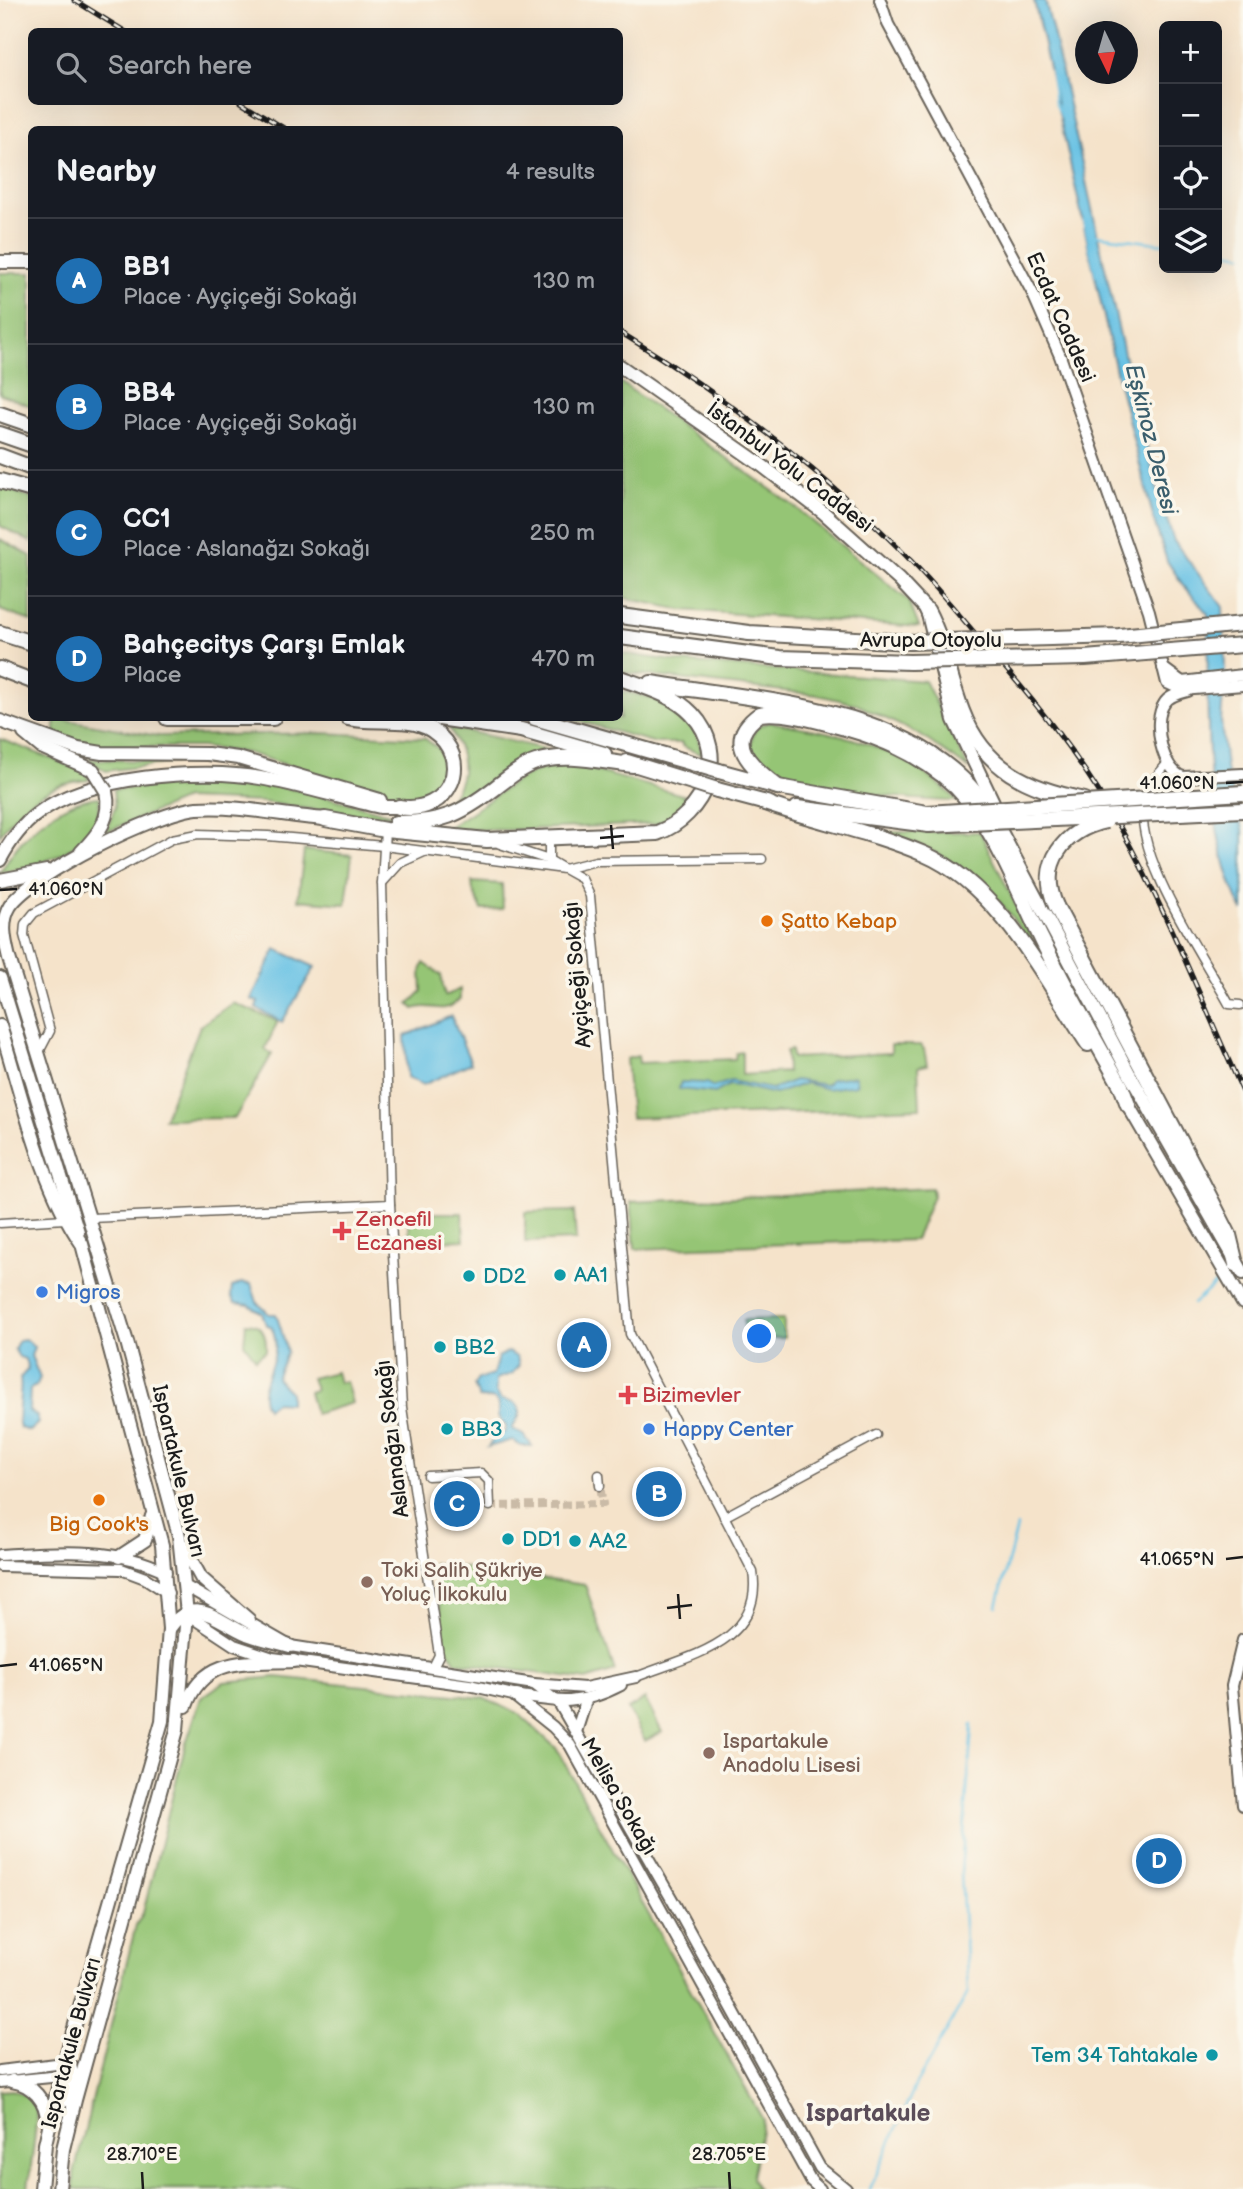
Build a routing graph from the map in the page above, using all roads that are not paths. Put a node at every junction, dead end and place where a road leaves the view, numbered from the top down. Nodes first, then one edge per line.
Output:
1 (880, 0) edge
2 (0, 262) edge
3 (28, 262) edge
4 (623, 368) edge
5 (0, 414) edge
6 (28, 424) edge
7 (0, 434) edge
8 (28, 444) edge
9 (0, 456) edge
10 (28, 466) edge
11 (0, 481) edge
12 (28, 490) edge
13 (927, 610) junction
14 (623, 616) edge
15 (1243, 624) edge
16 (0, 633) edge
17 (623, 639) edge
18 (28, 642) edge
19 (1243, 645) edge
20 (0, 669) edge
21 (623, 678) edge
22 (623, 679) edge
23 (28, 680) edge
24 (1241, 681) edge
25 (1195, 687) junction
26 (0, 721) edge
27 (362, 721) edge
28 (460, 721) edge
29 (546, 721) edge
30 (19, 728) junction
31 (633, 765) junction
32 (1166, 765) junction
33 (1242, 774) edge
34 (778, 787) junction
35 (1243, 793) edge
36 (762, 802) junction
37 (1093, 802) junction
38 (399, 807) junction
39 (1243, 810) edge
40 (1139, 816) junction
41 (325, 819) junction
42 (928, 819) junction
43 (998, 827) junction
44 (385, 830) junction
45 (555, 838) junction
46 (487, 840) junction
47 (384, 846) junction
48 (427, 851) junction
49 (74, 859) junction
50 (762, 859) dead end
51 (0, 860) edge
52 (549, 860) junction
53 (564, 869) junction
54 (53, 871) junction
55 (0, 880) edge
56 (382, 883) junction
57 (0, 978) edge
58 (1240, 1005) dead end
59 (0, 1026) edge
60 (39, 1052) junction
61 (1128, 1105) junction
62 (390, 1204) junction
63 (91, 1218) junction
64 (65, 1219) junction
65 (0, 1223) edge
66 (82, 1244) junction
67 (1239, 1268) edge
68 (1243, 1303) edge
69 (876, 1436) dead end
70 (599, 1475) dead end
71 (428, 1476) dead end
72 (600, 1486) tunnel mouth
73 (490, 1506) dead end
74 (154, 1509) junction
75 (724, 1517) junction
76 (179, 1536) junction
77 (0, 1555) edge
78 (119, 1557) junction
79 (0, 1566) edge
80 (166, 1572) junction
81 (185, 1586) junction
82 (168, 1593) junction
83 (187, 1614) junction
84 (249, 1620) junction
85 (169, 1629) junction
86 (1243, 1640) edge
87 (290, 1646) junction
88 (294, 1661) junction
89 (433, 1667) junction
90 (636, 1677) junction
91 (534, 1684) junction
92 (513, 1695) junction
93 (586, 1701) junction
94 (559, 1703) junction
95 (1233, 1724) junction
96 (177, 1730) junction
97 (576, 1732) junction
98 (1243, 1732) edge
99 (1243, 1805) edge
100 (85, 2067) junction
101 (0, 2071) edge
102 (66, 2071) junction
103 (6, 2082) edge
104 (45, 2144) junction
105 (59, 2173) junction
106 (41, 2189) edge
107 (59, 2189) edge
108 (821, 2189) edge
109 (846, 2189) edge

1 - 25 street, Ecdat Caddesi
2 - 3 main road
4 - 13 main road, İstanbul Yolu Caddesi
5 - 6 highway
7 - 8 highway
9 - 10 highway
11 - 12 highway
13 - 37 highway, bridge
13 - 43 main road
14 - 15 highway, Avrupa Otoyolu, bridge
16 - 18 highway
17 - 19 highway, Avrupa Otoyolu, bridge
20 - 23 highway
21 - 43 highway
22 - 45 highway
24 - 25 street
25 - 32 street
26 - 30 main road
27 - 38 highway
28 - 31 highway
29 - 34 highway, bridge
30 - 38 main road
30 - 49 main road, bridge
31 - 36 highway, bridge
31 - 41 highway
32 - 33 street
32 - 58 street
34 - 42 highway
34 - 61 highway
35 - 37 highway, bridge
36 - 42 highway
36 - 61 highway
37 - 42 highway, bridge
38 - 51 main road
39 - 40 highway, bridge
40 - 42 highway, bridge
40 - 67 highway, bridge
41 - 44 highway
41 - 49 main road
43 - 67 main road
44 - 46 highway
44 - 47 street
45 - 46 highway
45 - 52 street
46 - 52 street, Ayçiçeği Sokağı
47 - 48 street
47 - 56 street
47 - 60 street
48 - 53 street
48 - 56 street
49 - 54 main road
50 - 53 street
52 - 53 street, Ayçiçeği Sokağı
53 - 75 street, Ayçiçeği Sokağı
54 - 55 main road
54 - 60 main road, Ispartakule Bulvarı
56 - 62 street
57 - 66 main road
59 - 64 main road, Ispartakule Bulvarı
60 - 63 main road, Ispartakule Bulvarı
61 - 68 main road
62 - 63 street
62 - 89 street, Aslanağzı Sokağı
63 - 76 main road, Ispartakule Bulvarı
64 - 65 street
64 - 66 main road, Ispartakule Bulvarı
66 - 74 main road, Ispartakule Bulvarı
69 - 75 street
70 - 72 street
71 - 73 street
74 - 78 main road
74 - 80 main road, Ispartakule Bulvarı
75 - 90 street, Ayçiçeği Sokağı
76 - 81 main road, Ispartakule Bulvarı
76 - 84 main road
77 - 78 street
78 - 80 street
79 - 82 street
80 - 81 main road
80 - 82 main road, Ispartakule Bulvarı
81 - 83 main road, Ispartakule Bulvarı
81 - 84 street
82 - 83 main road
82 - 85 main road, Ispartakule Bulvarı
83 - 85 main road
83 - 87 main road
83 - 88 street, Melisa Sokağı
83 - 96 main road, Ispartakule Bulvarı
84 - 87 street
85 - 102 main road, Ispartakule Bulvarı
86 - 95 street
87 - 89 street
88 - 92 street, Melisa Sokağı
88 - 96 main road
89 - 91 street
90 - 91 street, Ayçiçeği Sokağı
90 - 93 street, Ayçiçeği Sokağı
91 - 94 street
92 - 94 street, Ayçiçeği Sokağı
92 - 108 street, Melisa Sokağı
93 - 94 street, Ayçiçeği Sokağı
93 - 97 street
94 - 97 street, Melisa Sokağı
95 - 98 street
95 - 99 street
96 - 100 main road, Ispartakule Bulvarı
97 - 109 street, Melisa Sokağı
100 - 102 main road
100 - 105 main road, Ispartakule Bulvarı
101 - 102 street
102 - 103 street
102 - 104 main road, Ispartakule Bulvarı
102 - 105 main road
103 - 104 main road
104 - 106 main road, Ispartakule Bulvarı
105 - 107 main road, Ispartakule Bulvarı

